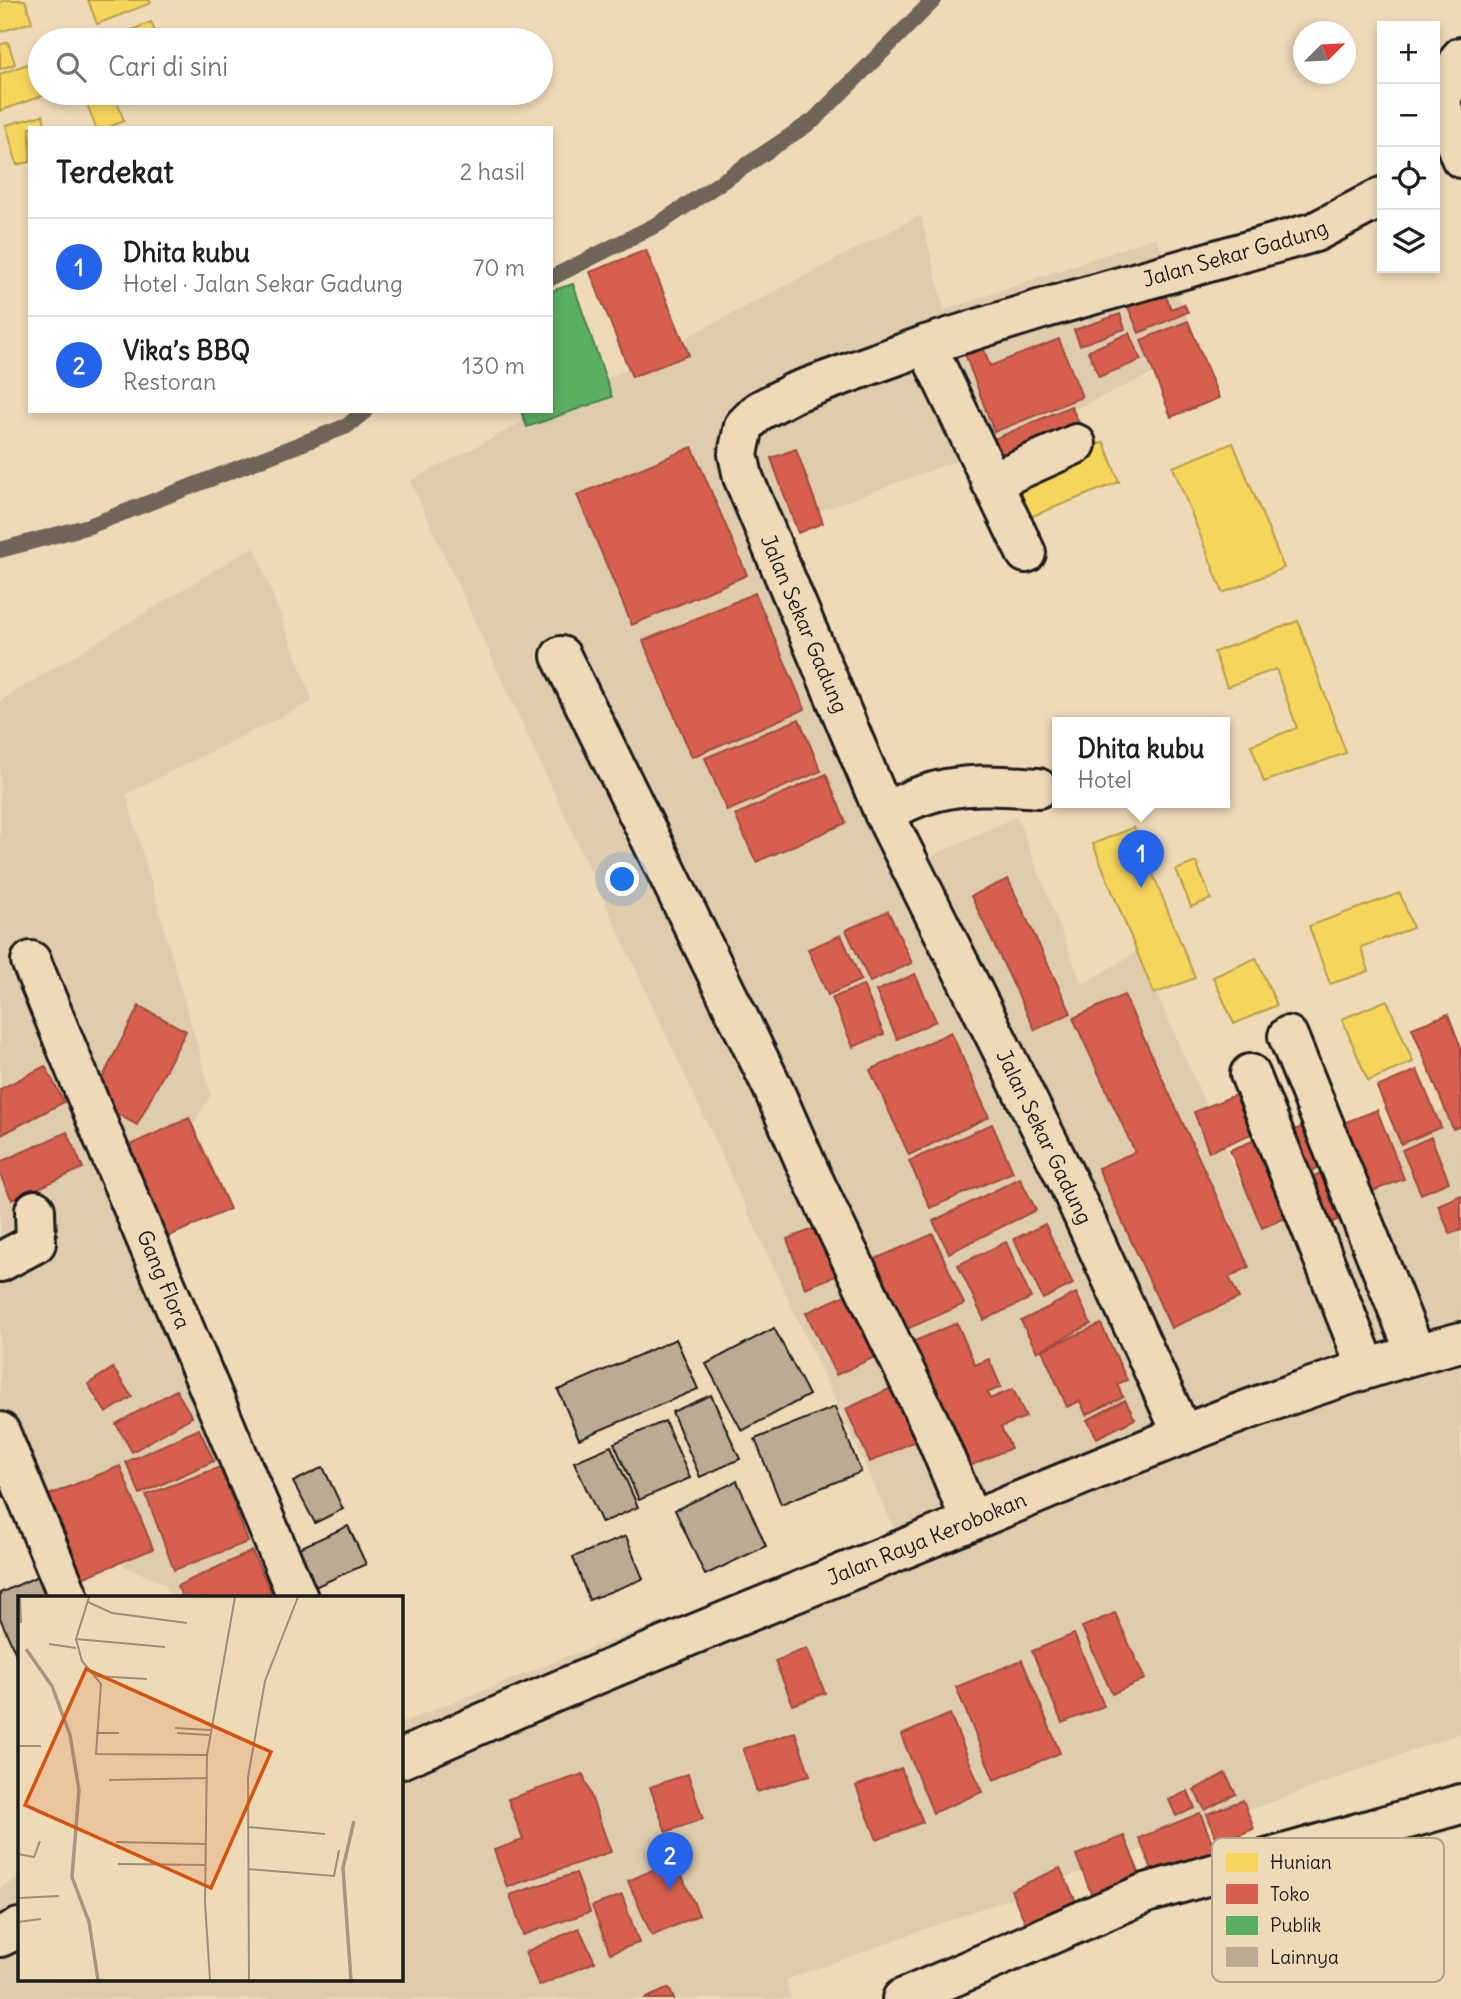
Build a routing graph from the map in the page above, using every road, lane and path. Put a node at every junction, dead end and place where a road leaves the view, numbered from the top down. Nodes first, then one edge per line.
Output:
1 (1461, 57) edge
2 (1440, 101) edge
3 (1440, 114) edge
4 (1461, 159) edge
5 (1377, 200) edge
6 (926, 345) junction
7 (1076, 444) dead end
8 (991, 482) junction
9 (1026, 553) dead end
10 (561, 656) dead end
11 (1038, 788) dead end
12 (884, 813) junction
13 (31, 961) dead end
14 (1288, 1036) dead end
15 (1250, 1074) dead end
16 (35, 1210) dead end
17 (0, 1262) edge
18 (1461, 1342) edge
19 (1416, 1354) junction
20 (1367, 1368) junction
21 (0, 1432) edge
22 (1182, 1433) junction
23 (971, 1521) junction
24 (68, 1596) edge
25 (297, 1596) edge
26 (402, 1759) edge
27 (1461, 1804) edge
28 (1341, 1838) edge
29 (1212, 1874) edge
30 (18, 1928) edge
31 (0, 1937) edge
32 (902, 1999) edge

1 - 2 street
3 - 4 street
5 - 6 street, Jalan Sekar Gadung
6 - 8 street
6 - 12 street, Jalan Sekar Gadung
7 - 8 street
8 - 9 street
10 - 23 street
11 - 12 street
12 - 22 street, Jalan Sekar Gadung
13 - 25 street, Gang Flora
14 - 19 street
15 - 20 street
16 - 17 street
18 - 19 street, Jalan Raya Kerobokan
19 - 20 street, Jalan Raya Kerobokan
20 - 22 street, Jalan Raya Kerobokan
21 - 24 street
22 - 23 street, Jalan Raya Kerobokan
23 - 26 street, Jalan Raya Kerobokan
27 - 28 street
29 - 32 street
30 - 31 street

